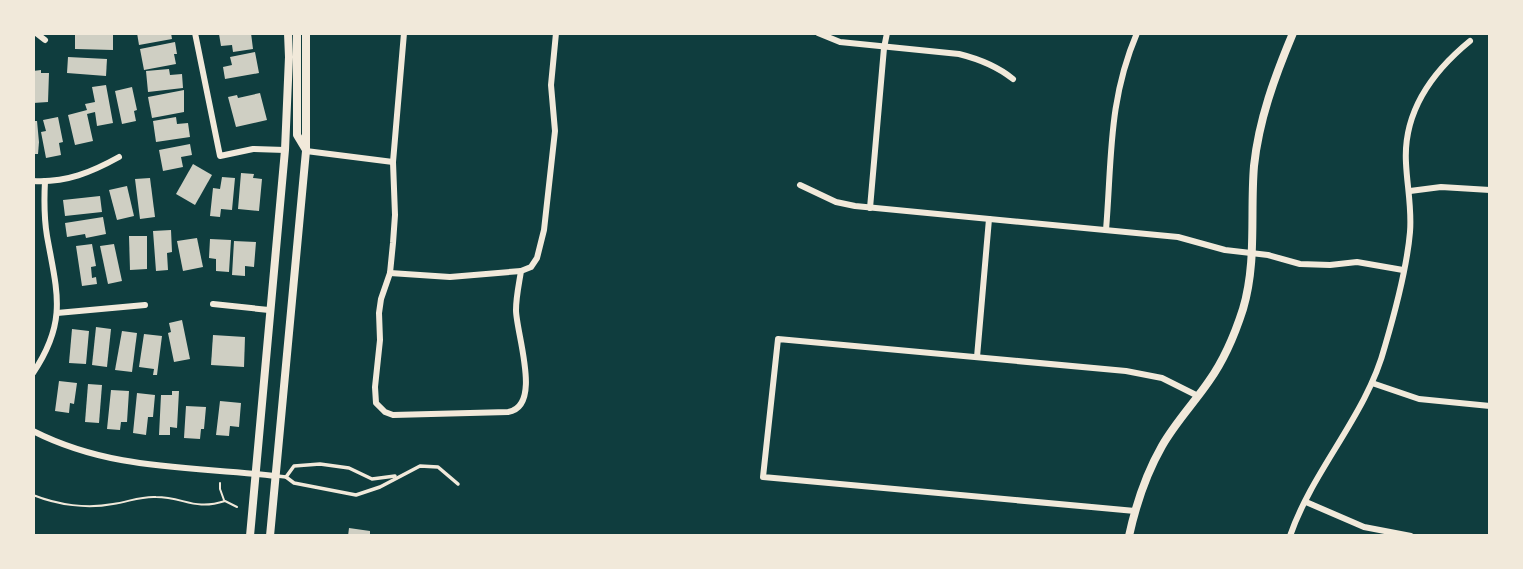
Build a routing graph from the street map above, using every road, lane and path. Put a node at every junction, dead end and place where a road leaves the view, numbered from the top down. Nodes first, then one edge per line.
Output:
1 (36, 33) edge
2 (195, 33) edge
3 (288, 33) edge
4 (297, 33) edge
5 (306, 33) edge
6 (404, 33) edge
7 (556, 33) edge
8 (818, 33) edge
9 (887, 33) edge
10 (1137, 33) edge
11 (1293, 33) edge
12 (45, 40) dead end
13 (1470, 41) dead end
14 (884, 48) junction
15 (1013, 79) dead end
16 (285, 150) junction
17 (306, 151) junction
18 (119, 156) dead end
19 (393, 162) junction
20 (33, 181) edge
21 (45, 181) junction
22 (800, 185) dead end
23 (1490, 190) edge
24 (1409, 191) junction
25 (870, 208) junction
26 (989, 219) junction
27 (1106, 230) junction
28 (1252, 254) junction
29 (1403, 270) junction
30 (521, 271) junction
31 (390, 273) junction
32 (213, 304) dead end
33 (145, 305) dead end
34 (269, 310) junction
35 (57, 313) junction
36 (977, 357) junction
37 (33, 373) edge
38 (1372, 383) junction
39 (1198, 396) junction
40 (1490, 407) edge
41 (33, 431) edge
42 (256, 474) junction
43 (275, 476) junction
44 (397, 476) junction
45 (286, 477) junction
46 (220, 483) dead end
47 (458, 484) dead end
48 (33, 495) edge
49 (225, 500) junction
50 (1306, 502) junction
51 (237, 507) dead end
52 (1135, 511) junction
53 (250, 536) edge
54 (270, 536) edge
55 (1129, 536) edge
56 (1290, 536) edge
57 (1411, 536) edge

1 - 12 street
2 - 16 street
3 - 16 street
4 - 17 street
5 - 17 street
6 - 19 street
7 - 30 street
8 - 14 street
9 - 14 street
10 - 27 street
11 - 28 street
13 - 24 street
14 - 15 street
14 - 25 street
16 - 34 street
17 - 19 street
17 - 43 street
18 - 21 street
19 - 31 street
20 - 21 street
21 - 35 street
22 - 25 street
23 - 24 street
24 - 29 street
25 - 26 street
26 - 27 street
26 - 36 street
27 - 28 street
28 - 29 street
28 - 39 street
29 - 38 street
30 - 31 street
30 - 31 street
32 - 34 street
33 - 35 street
34 - 42 street
35 - 37 street
36 - 39 street
36 - 52 street
38 - 40 street
38 - 50 street
39 - 52 street
41 - 42 street
42 - 43 street
42 - 53 street
43 - 45 lane
43 - 54 street
44 - 45 lane
44 - 45 lane
44 - 47 lane
46 - 49 path
48 - 49 path
49 - 51 path
50 - 56 street
50 - 57 street
52 - 55 street

